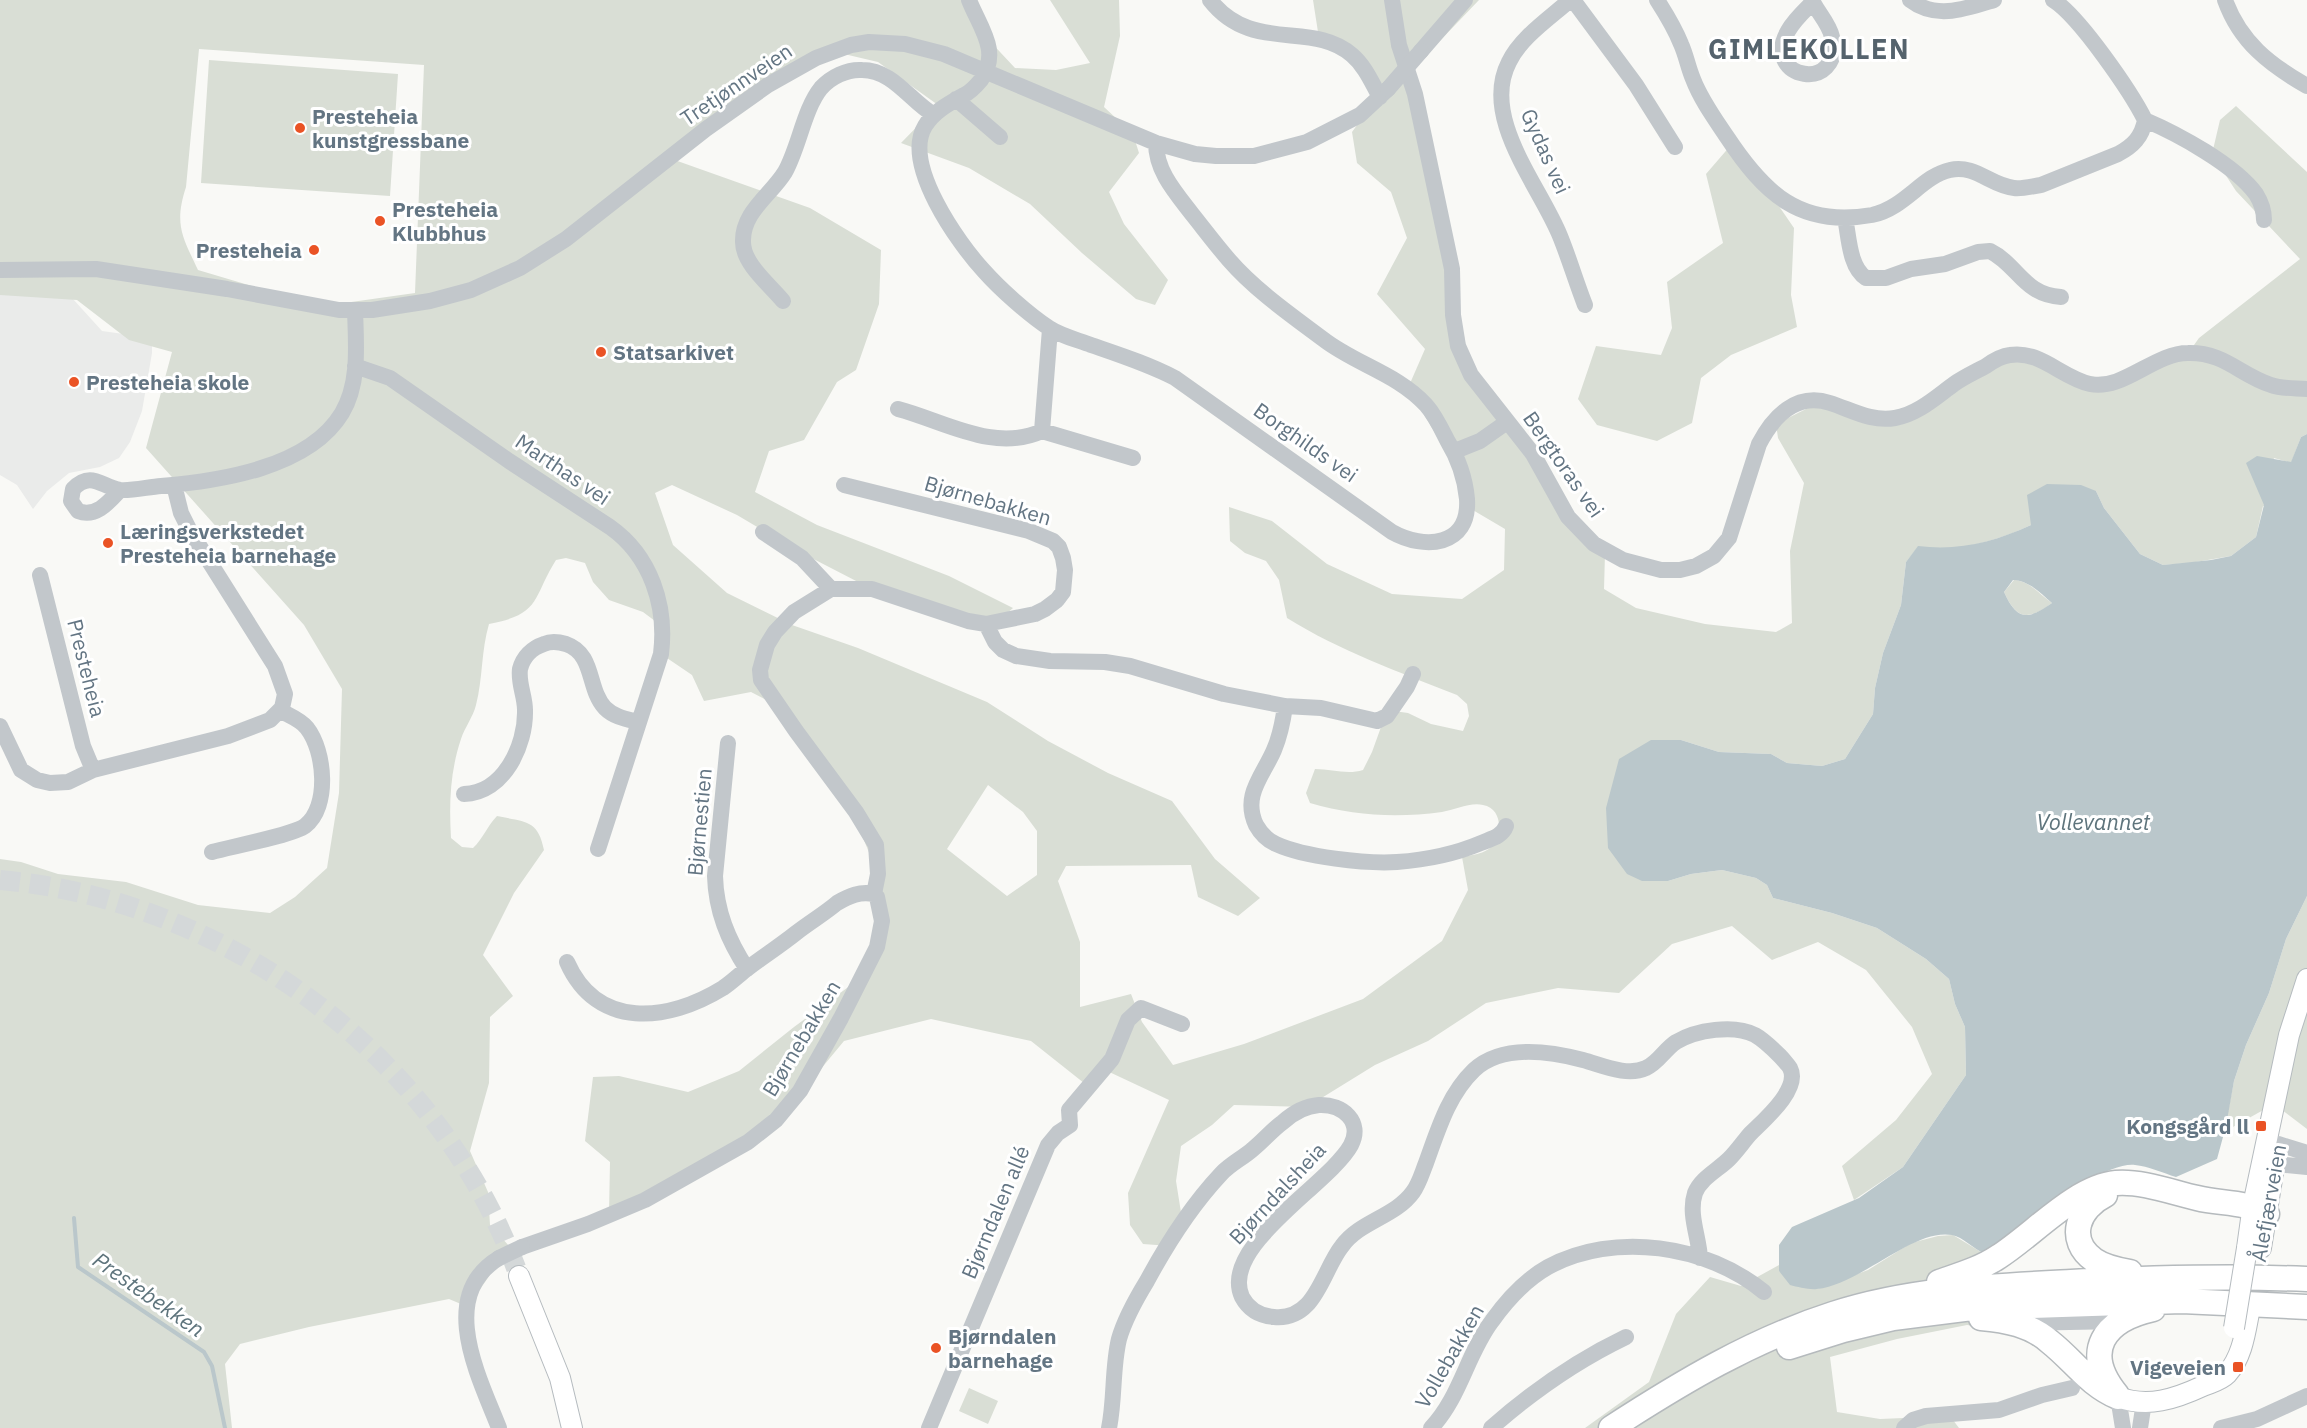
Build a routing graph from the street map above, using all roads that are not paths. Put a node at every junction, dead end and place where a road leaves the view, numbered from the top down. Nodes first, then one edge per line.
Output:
1 (969, 0) edge
2 (1210, 0) edge
3 (1392, 0) edge
4 (1465, 0) edge
5 (1571, 0) edge
6 (1657, 0) edge
7 (1910, 0) edge
8 (1994, 0) edge
9 (2053, 0) edge
10 (2225, 0) edge
11 (987, 71) junction
12 (2307, 86) edge
13 (1384, 93) junction
14 (956, 99) junction
15 (934, 115) junction
16 (2145, 120) junction
17 (1000, 137) dead end
18 (1156, 143) junction
19 (1675, 147) dead end
20 (1845, 218) junction
21 (2264, 220) dead end
22 (0, 270) edge
23 (2061, 297) dead end
24 (783, 302) dead end
25 (1585, 305) dead end
26 (355, 310) junction
27 (1050, 329) junction
28 (355, 366) junction
29 (2307, 389) edge
30 (898, 409) dead end
31 (1507, 422) junction
32 (1042, 431) junction
33 (1455, 451) junction
34 (1133, 458) dead end
35 (844, 484) dead end
36 (174, 485) junction
37 (120, 490) dead end
38 (763, 532) dead end
39 (40, 575) dead end
40 (831, 589) junction
41 (986, 624) junction
42 (1413, 674) dead end
43 (1286, 706) junction
44 (280, 711) junction
45 (638, 722) junction
46 (0, 726) edge
47 (728, 743) dead end
48 (93, 770) junction
49 (464, 794) dead end
50 (1506, 826) dead end
51 (598, 849) dead end
52 (212, 852) dead end
53 (874, 894) junction
54 (567, 962) dead end
55 (747, 969) junction
56 (2307, 979) edge
57 (1182, 1024) dead end
58 (2307, 1153) edge
59 (2272, 1154) junction
60 (2307, 1167) edge
61 (2257, 1213) junction
62 (1700, 1258) junction
63 (2173, 1277) junction
64 (2307, 1279) edge
65 (1764, 1292) dead end
66 (2182, 1301) junction
67 (1880, 1302) junction
68 (2307, 1307) edge
69 (1919, 1314) junction
70 (2120, 1321) junction
71 (2014, 1323) junction
72 (1626, 1337) dead end
73 (2072, 1388) dead end
74 (2307, 1396) edge
75 (2118, 1397) junction
76 (2144, 1402) junction
77 (2242, 1426) edge
78 (499, 1428) edge
79 (564, 1428) edge
80 (573, 1428) edge
81 (929, 1428) edge
82 (1109, 1428) edge
83 (1431, 1428) edge
84 (1491, 1428) edge
85 (1611, 1428) edge
86 (1642, 1428) edge
87 (1904, 1428) edge
88 (2123, 1428) edge
89 (2140, 1428) edge
90 (2221, 1428) edge

1 - 11 street
2 - 13 street
3 - 31 street, Bergtoras vei
4 - 13 street, Tretjønnveien, bridge
5 - 19 street, Gydas vei
5 - 25 street, Gydas vei
6 - 20 street
7 - 8 street
9 - 16 street
10 - 12 street
11 - 14 street, Borghilds vei
11 - 18 street, Tretjønnveien
11 - 26 street, Tretjønnveien
13 - 18 street, Tretjønnveien
14 - 15 street, Borghilds vei
14 - 17 street
15 - 24 street
15 - 27 street, Borghilds vei
16 - 20 street
16 - 21 street
18 - 33 street, Borghilds vei
20 - 23 street
22 - 26 street, Tretjønnveien
26 - 28 street
27 - 32 street
27 - 33 street, Borghilds vei
28 - 36 street
28 - 45 street, Marthas vei
29 - 31 street, Bergtoras vei
30 - 32 street
31 - 33 street
32 - 34 street
35 - 41 street, Bjørnebakken
36 - 37 street
36 - 44 street
38 - 40 street
39 - 48 street, Presteheia
40 - 41 street, Bjørnebakken
40 - 53 street, Bjørnebakken
41 - 43 street
42 - 43 street
43 - 50 street
44 - 48 street
44 - 52 street
45 - 49 street
45 - 51 street, Marthas vei
46 - 48 street
47 - 55 street, Bjørnestien
53 - 55 street
53 - 78 street, Bjørnebakken, bridge
54 - 55 street
56 - 59 main road, Ålefjærveien
57 - 81 street, Bjørndalen allé
58 - 59 street
59 - 60 street
59 - 61 main road, Ålefjærveien
61 - 63 highway
61 - 67 highway
61 - 76 main road, Ålefjærveien, bridge
62 - 65 street, Vollebakken
62 - 82 street, Bjørndalsheia
62 - 83 street, Vollebakken
63 - 64 highway
63 - 67 highway
66 - 68 highway
66 - 69 highway
66 - 70 highway
67 - 85 highway
69 - 71 highway
69 - 86 highway
70 - 71 street
70 - 75 highway
71 - 75 highway
72 - 84 street
73 - 87 street
74 - 77 street
75 - 76 main road, Ålefjærveien
75 - 88 street
76 - 89 street
77 - 90 street
79 - 80 main road

